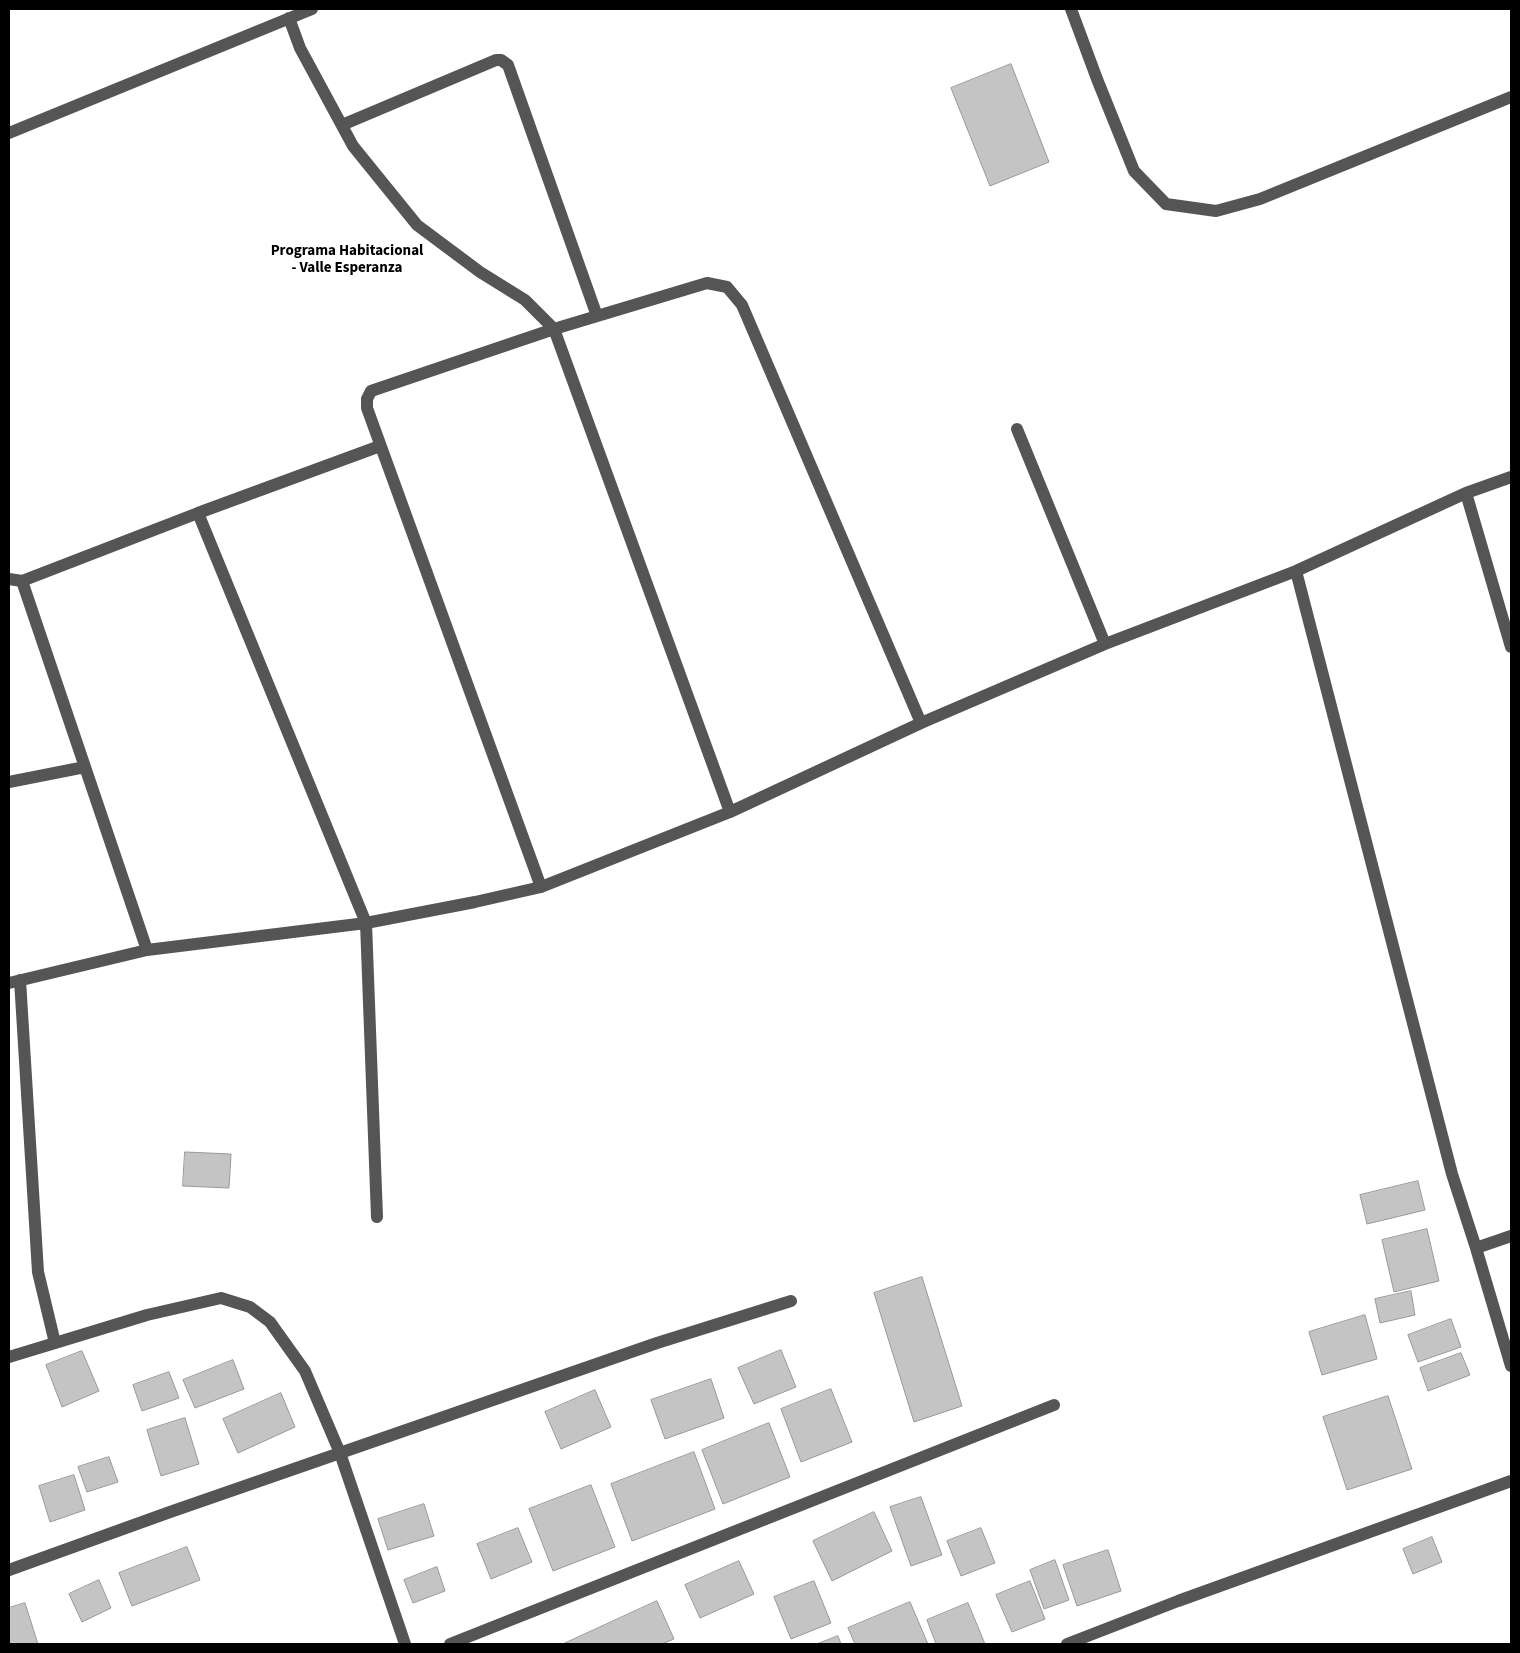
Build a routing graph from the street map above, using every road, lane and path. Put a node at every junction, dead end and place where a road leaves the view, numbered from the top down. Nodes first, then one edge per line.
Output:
1 (312, 9) edge
2 (1071, 9) edge
3 (289, 18) junction
4 (1511, 97) edge
5 (342, 126) junction
6 (9, 133) edge
7 (596, 316) junction
8 (554, 329) junction
9 (1017, 429) dead end
10 (380, 446) junction
11 (1511, 477) edge
12 (1466, 493) junction
13 (198, 513) junction
14 (1296, 571) junction
15 (15, 580) edge
16 (1105, 644) junction
17 (1511, 647) edge
18 (921, 723) junction
19 (85, 767) junction
20 (9, 782) edge
21 (730, 812) junction
22 (541, 888) junction
23 (366, 923) junction
24 (148, 950) junction
25 (14, 982) edge
26 (378, 1217) dead end
27 (1511, 1236) edge
28 (1476, 1248) junction
29 (790, 1301) dead end
30 (55, 1343) junction
31 (9, 1357) edge
32 (1511, 1366) edge
33 (1054, 1405) dead end
34 (340, 1453) junction
35 (1511, 1481) edge
36 (9, 1570) edge
37 (406, 1644) edge
38 (450, 1644) edge
39 (1067, 1644) edge

1 - 3 street
2 - 4 street
3 - 5 street
3 - 6 street
5 - 7 street
5 - 8 street
7 - 8 street
7 - 18 street
8 - 10 street
8 - 21 street
9 - 16 street
10 - 13 street
10 - 22 street
11 - 12 street
12 - 14 street
12 - 17 street
13 - 15 street
13 - 23 street
14 - 16 street
14 - 28 street
15 - 19 street
16 - 18 street
18 - 21 street
19 - 20 street
19 - 24 street
21 - 22 street
22 - 23 street
23 - 24 street
23 - 26 street
24 - 25 street
25 - 30 street
27 - 28 street
28 - 32 street
29 - 34 street
30 - 31 street
30 - 34 street
33 - 38 street
34 - 36 street
34 - 37 street
35 - 39 street

